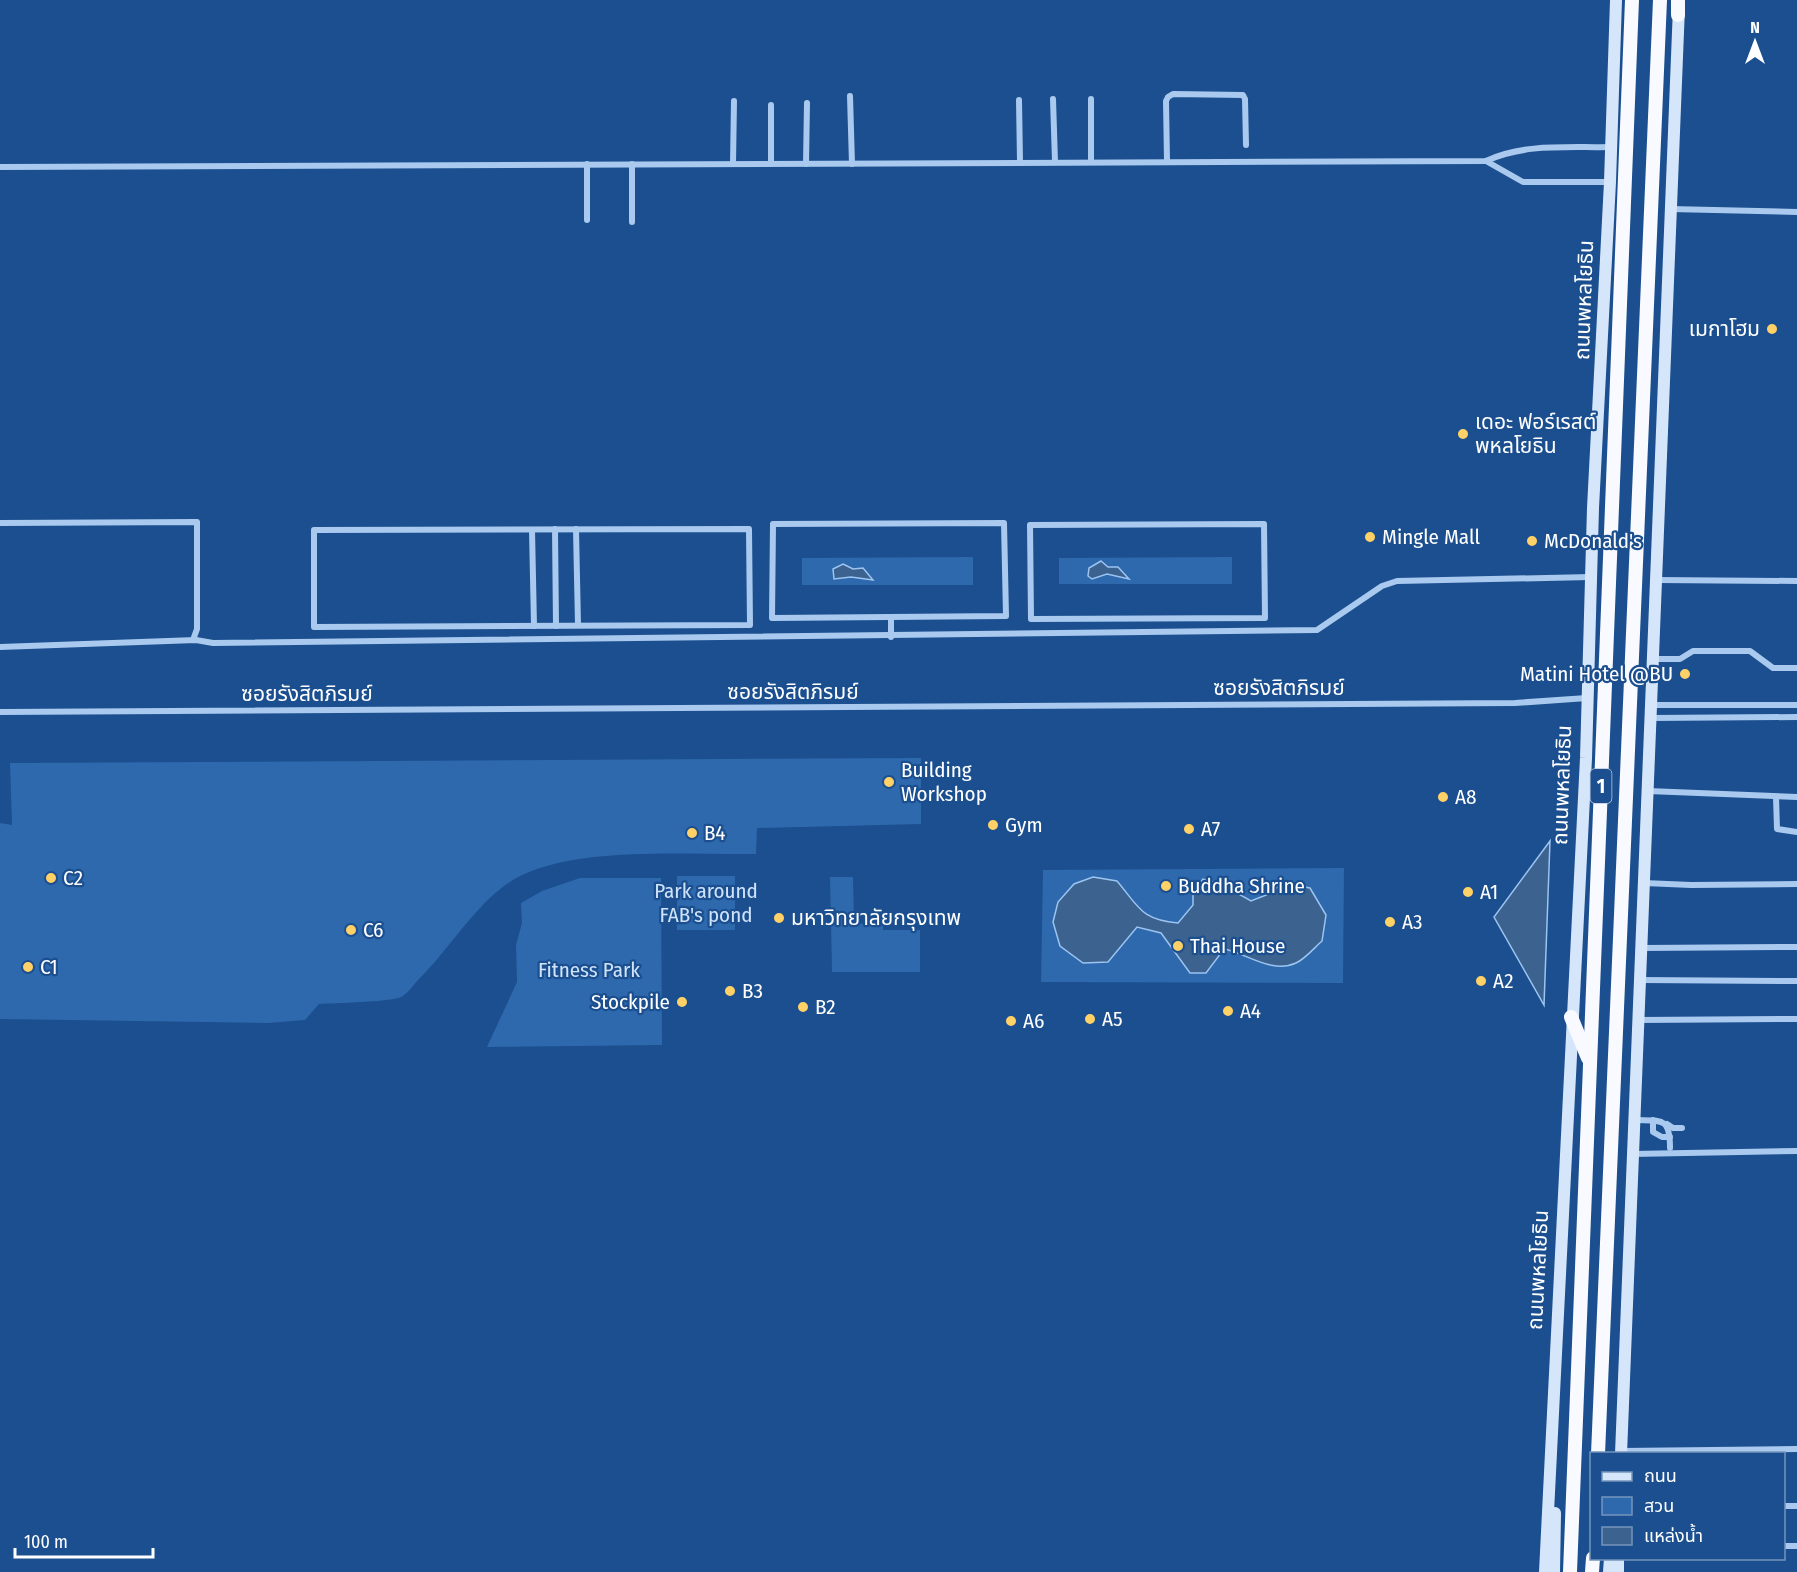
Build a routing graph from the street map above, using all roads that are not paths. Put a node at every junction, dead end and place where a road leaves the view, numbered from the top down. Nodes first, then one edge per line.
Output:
1 (1616, 0) edge
2 (1632, 0) edge
3 (1660, 0) edge
4 (1678, 0) edge
5 (1678, 15) joint
6 (850, 96) dead end
7 (1053, 99) dead end
8 (1091, 99) dead end
9 (1019, 100) dead end
10 (734, 101) dead end
11 (807, 102) dead end
12 (771, 105) dead end
13 (1246, 145) dead end
14 (1611, 147) junction
15 (1167, 161) junction
16 (1486, 161) junction
17 (1020, 162) junction
18 (1055, 162) junction
19 (1091, 162) junction
20 (587, 164) junction
21 (632, 164) junction
22 (771, 164) junction
23 (806, 164) junction
24 (852, 164) junction
25 (733, 165) junction
26 (0, 167) edge
27 (1610, 182) junction
28 (1670, 209) junction
29 (1797, 212) edge
30 (587, 220) dead end
31 (632, 222) dead end
32 (0, 523) edge
33 (555, 529) junction
34 (576, 529) junction
35 (532, 530) junction
36 (1591, 577) junction
37 (1656, 580) junction
38 (1797, 581) edge
39 (891, 618) junction
40 (1147, 619) junction
41 (601, 625) junction
42 (609, 625) junction
43 (534, 626) junction
44 (556, 626) junction
45 (578, 626) junction
46 (1148, 634) junction
47 (891, 637) junction
48 (194, 640) junction
49 (601, 640) junction
50 (609, 640) junction
51 (0, 647) edge
52 (1653, 659) junction
53 (1797, 668) edge
54 (1587, 698) junction
55 (1797, 705) edge
56 (1651, 711) junction
57 (0, 712) edge
58 (1797, 717) edge
59 (1648, 791) junction
60 (1776, 797) junction
61 (1797, 797) edge
62 (1797, 832) edge
63 (1644, 883) junction
64 (1797, 884) edge
65 (1797, 947) edge
66 (1641, 948) junction
67 (1640, 980) junction
68 (1797, 981) edge
69 (1571, 1017) junction
70 (1797, 1019) edge
71 (1638, 1020) junction
72 (1590, 1063) junction
73 (1633, 1120) junction
74 (1653, 1120) junction
75 (1667, 1124) junction
76 (1682, 1128) dead end
77 (1670, 1137) junction
78 (1670, 1148) dead end
79 (1797, 1151) edge
80 (1632, 1154) junction
81 (1557, 1308) junction
82 (1797, 1449) edge
83 (1598, 1452) edge
84 (1619, 1452) edge
85 (1545, 1572) edge
86 (1554, 1572) edge
87 (1570, 1572) edge

1 - 14 main road, ถนนพหลโยธิน / 1
2 - 72 highway, ถนนพหลโยธิน / 1
3 - 83 highway, 1
4 - 5 highway
5 - 28 main road
6 - 24 street
7 - 18 street
8 - 19 street
9 - 17 street
10 - 25 street
11 - 23 street
12 - 22 street
13 - 15 street
14 - 16 street
14 - 27 main road, ถนนพหลโยธิน / 1
15 - 16 street
15 - 19 street
16 - 27 street
17 - 18 street
17 - 24 street
18 - 19 street
20 - 21 street
20 - 26 street
20 - 30 street
21 - 25 street
21 - 31 street
22 - 23 street
22 - 25 street
23 - 24 street
27 - 36 main road, ถนนพหลโยธิน / 1
28 - 29 street
28 - 37 main road
32 - 48 street
33 - 34 street
33 - 35 street
33 - 44 street
34 - 42 street
34 - 45 street
35 - 43 street
35 - 43 street
36 - 46 street
36 - 54 main road, ถนนพหลโยธิน / 1
37 - 38 street
37 - 52 main road
39 - 39 street
39 - 47 street
40 - 40 street
40 - 46 street
41 - 42 street
41 - 45 street
41 - 49 street
42 - 50 street
43 - 44 street
44 - 45 street
46 - 47 street
47 - 50 street
48 - 49 street
48 - 51 street
49 - 50 street
52 - 53 street
52 - 56 main road
54 - 57 street, ซอยรังสิตภิรมย์
54 - 69 main road, ถนนพหลโยธิน / 1
55 - 56 street
56 - 58 street
56 - 59 main road
59 - 60 street
59 - 63 main road
60 - 61 street
60 - 62 street
63 - 64 street
63 - 66 main road
65 - 66 street
66 - 67 main road
67 - 68 street
67 - 71 main road
69 - 72 highway
69 - 81 main road, ถนนพหลโยธิน / 1
70 - 71 street
71 - 73 main road
72 - 87 highway, ถนนพหลโยธิน / 1
73 - 74 street
73 - 80 main road
74 - 75 street
74 - 77 street
75 - 76 street
75 - 77 street
77 - 78 street
79 - 80 street
80 - 84 main road
81 - 85 main road, ถนนพหลโยธิน / 1
81 - 86 main road
82 - 84 street

